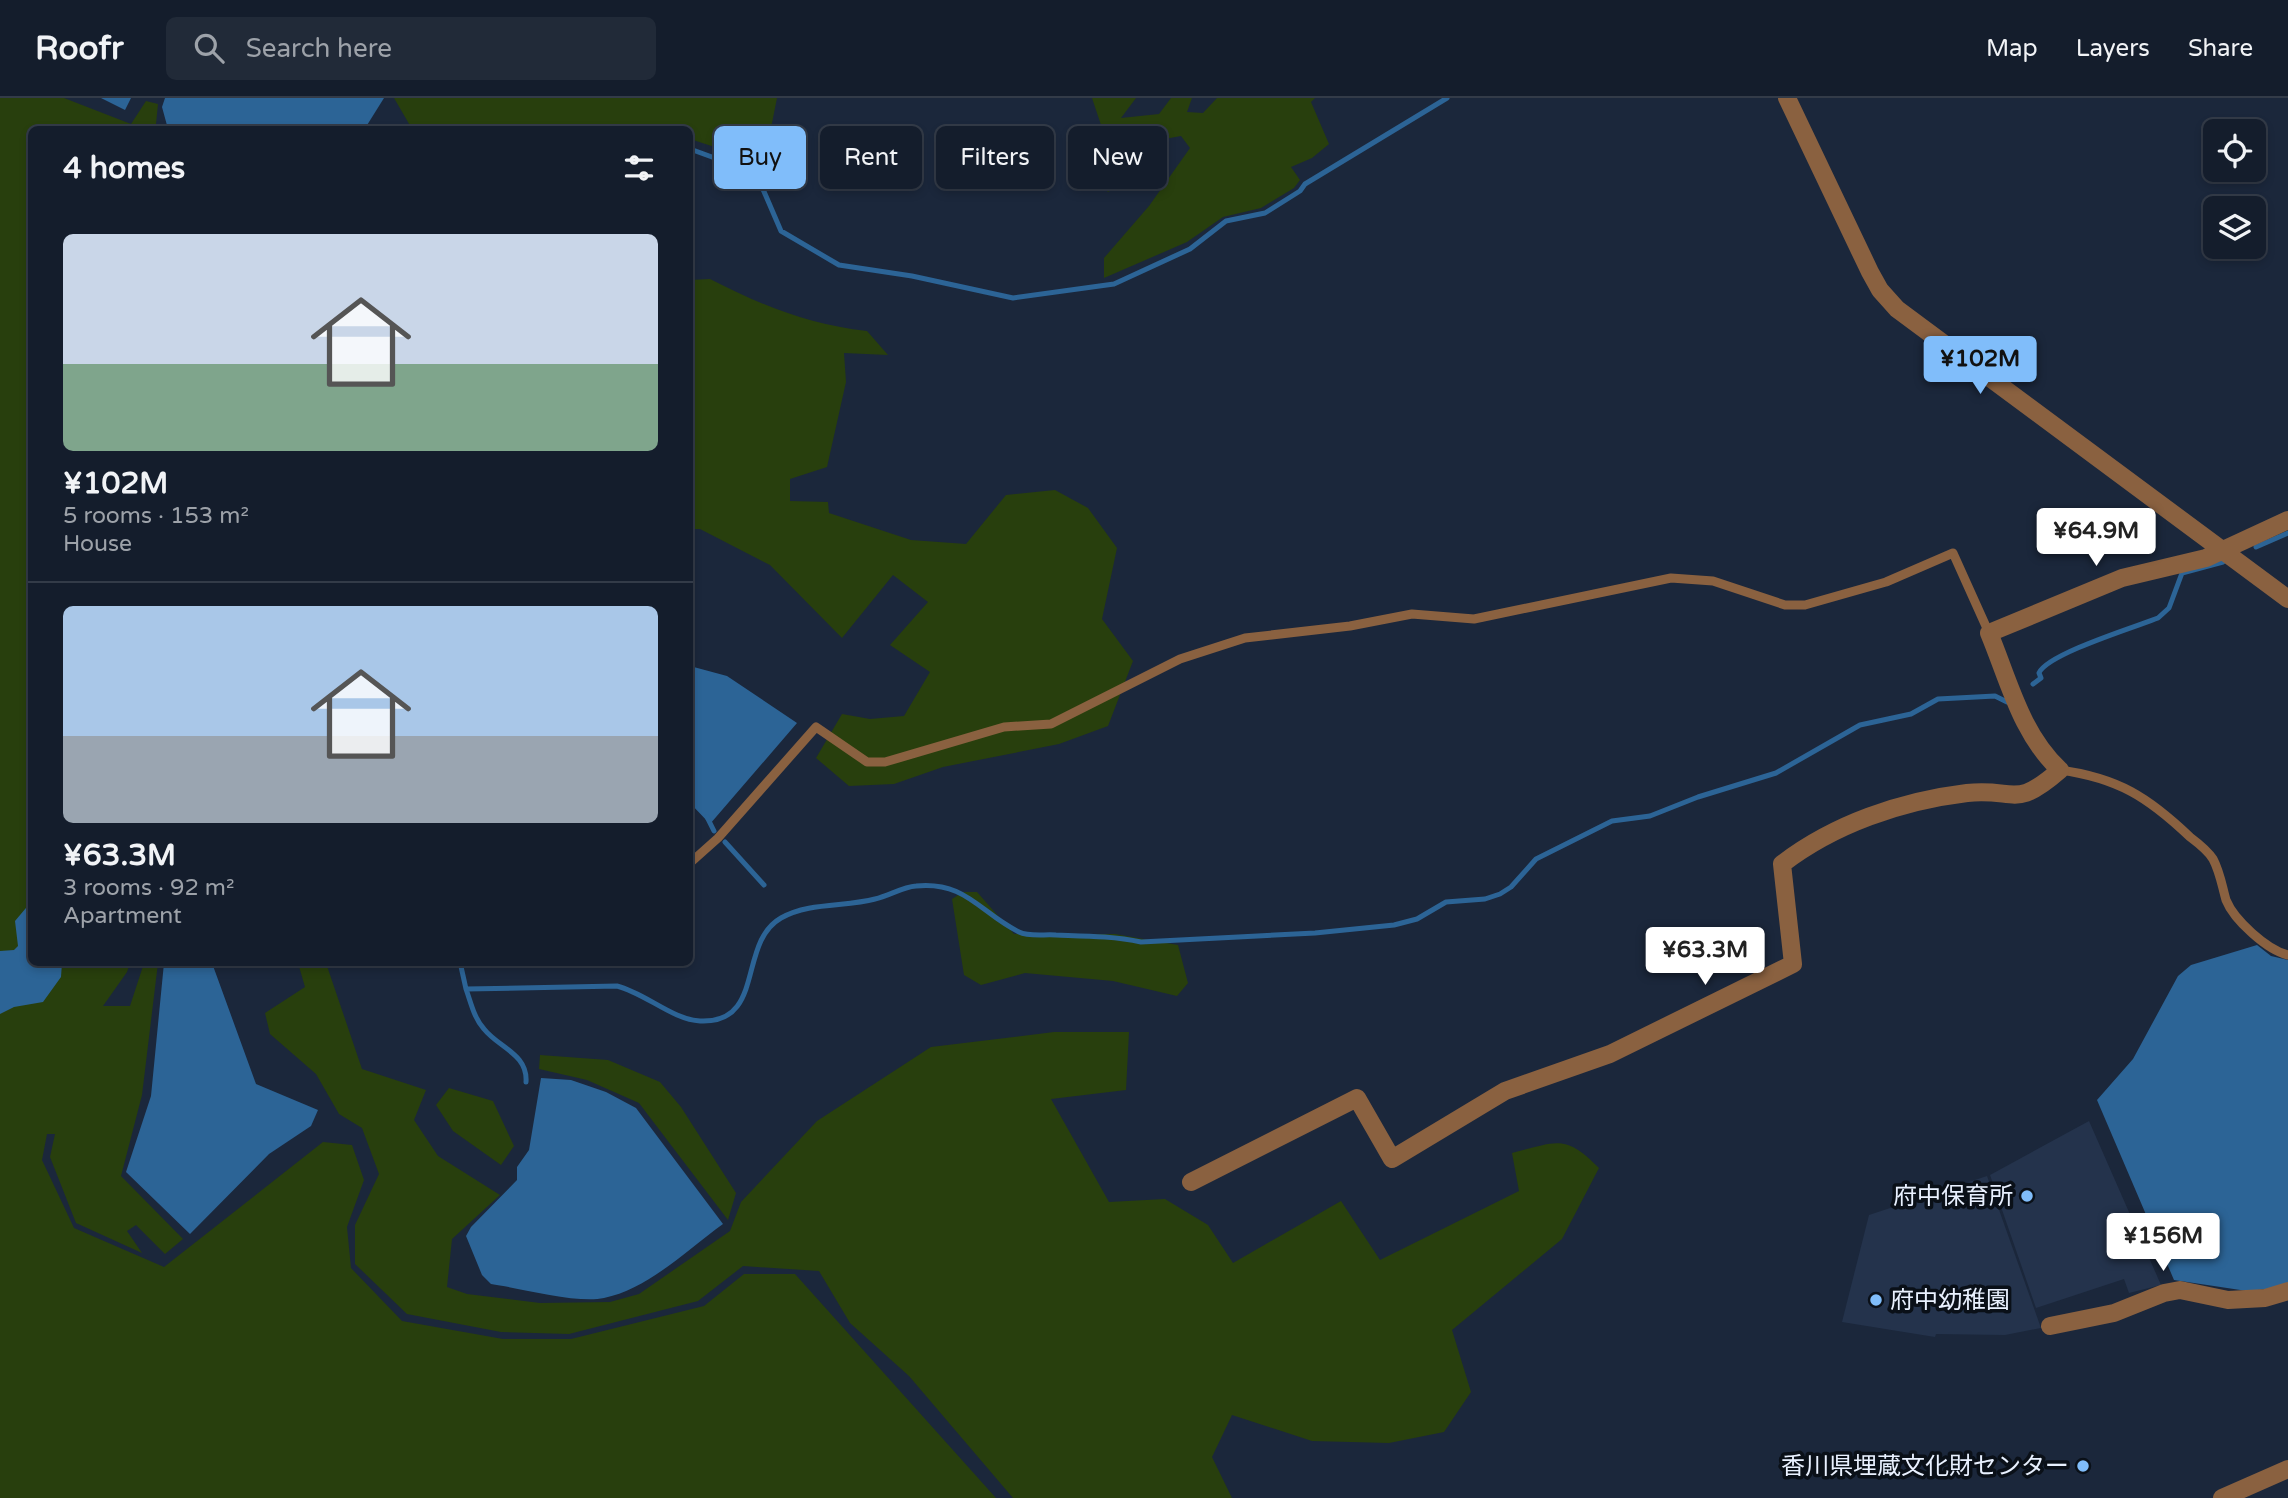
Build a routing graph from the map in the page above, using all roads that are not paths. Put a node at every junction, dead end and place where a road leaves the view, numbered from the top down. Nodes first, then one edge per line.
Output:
1 (1787, 98) edge
2 (2288, 520) edge
3 (2223, 550) junction
4 (2288, 599) edge
5 (1989, 633) junction
6 (2060, 770) junction
7 (693, 860) edge
8 (2288, 955) edge
9 (1191, 1182) dead end
10 (2288, 1292) edge
11 (2050, 1326) dead end
12 (2288, 1469) edge
13 (2222, 1498) edge

1 - 3 street
2 - 3 street
3 - 4 street
3 - 5 street
5 - 6 street
5 - 7 lane
6 - 8 lane
6 - 9 street
10 - 11 street
12 - 13 street

